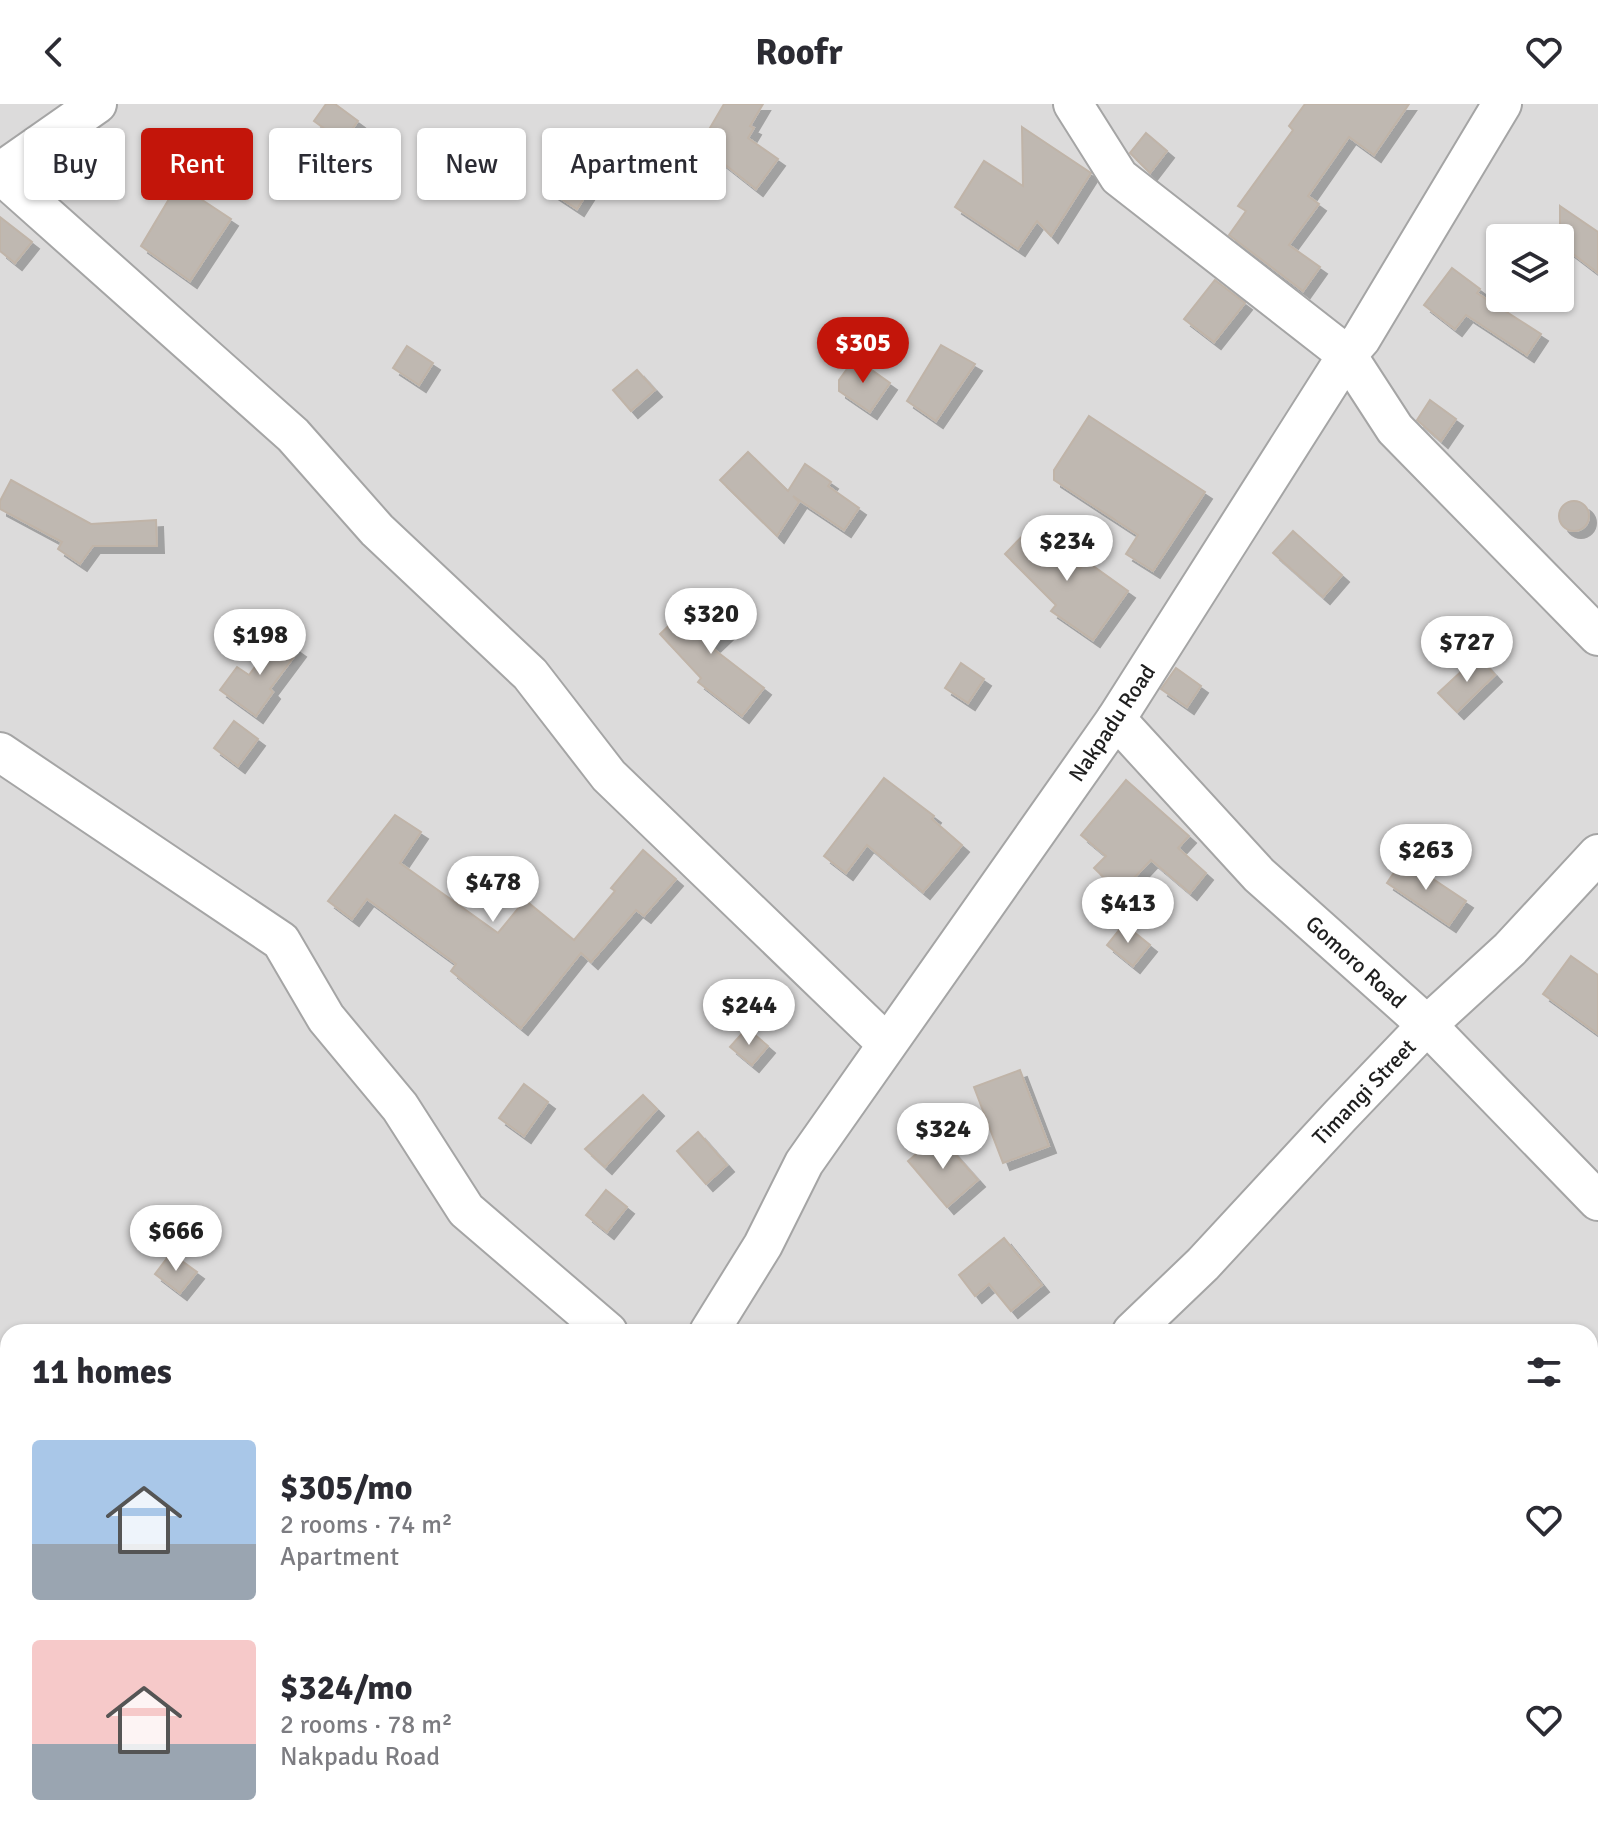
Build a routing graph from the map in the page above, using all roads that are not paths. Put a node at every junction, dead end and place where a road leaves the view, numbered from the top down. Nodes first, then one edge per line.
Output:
1 (97, 104) edge
2 (1073, 104) edge
3 (1502, 104) edge
4 (0, 173) edge
5 (1347, 355) junction
6 (1598, 636) edge
7 (1116, 719) junction
8 (0, 752) edge
9 (1598, 854) edge
10 (1427, 1025) junction
11 (886, 1043) junction
12 (1598, 1201) edge
13 (599, 1324) edge
14 (714, 1324) edge
15 (1140, 1324) edge

1 - 4 street
2 - 5 street
3 - 5 street, Nakpadu Road
4 - 11 street
5 - 6 street
5 - 7 street, Nakpadu Road
7 - 10 street, Gomoro Road
7 - 11 street, Nakpadu Road
8 - 13 street
9 - 10 street, Timangi Street
10 - 12 street, Gomoro Road
10 - 15 street, Timangi Street
11 - 14 street, Nakpadu Road

